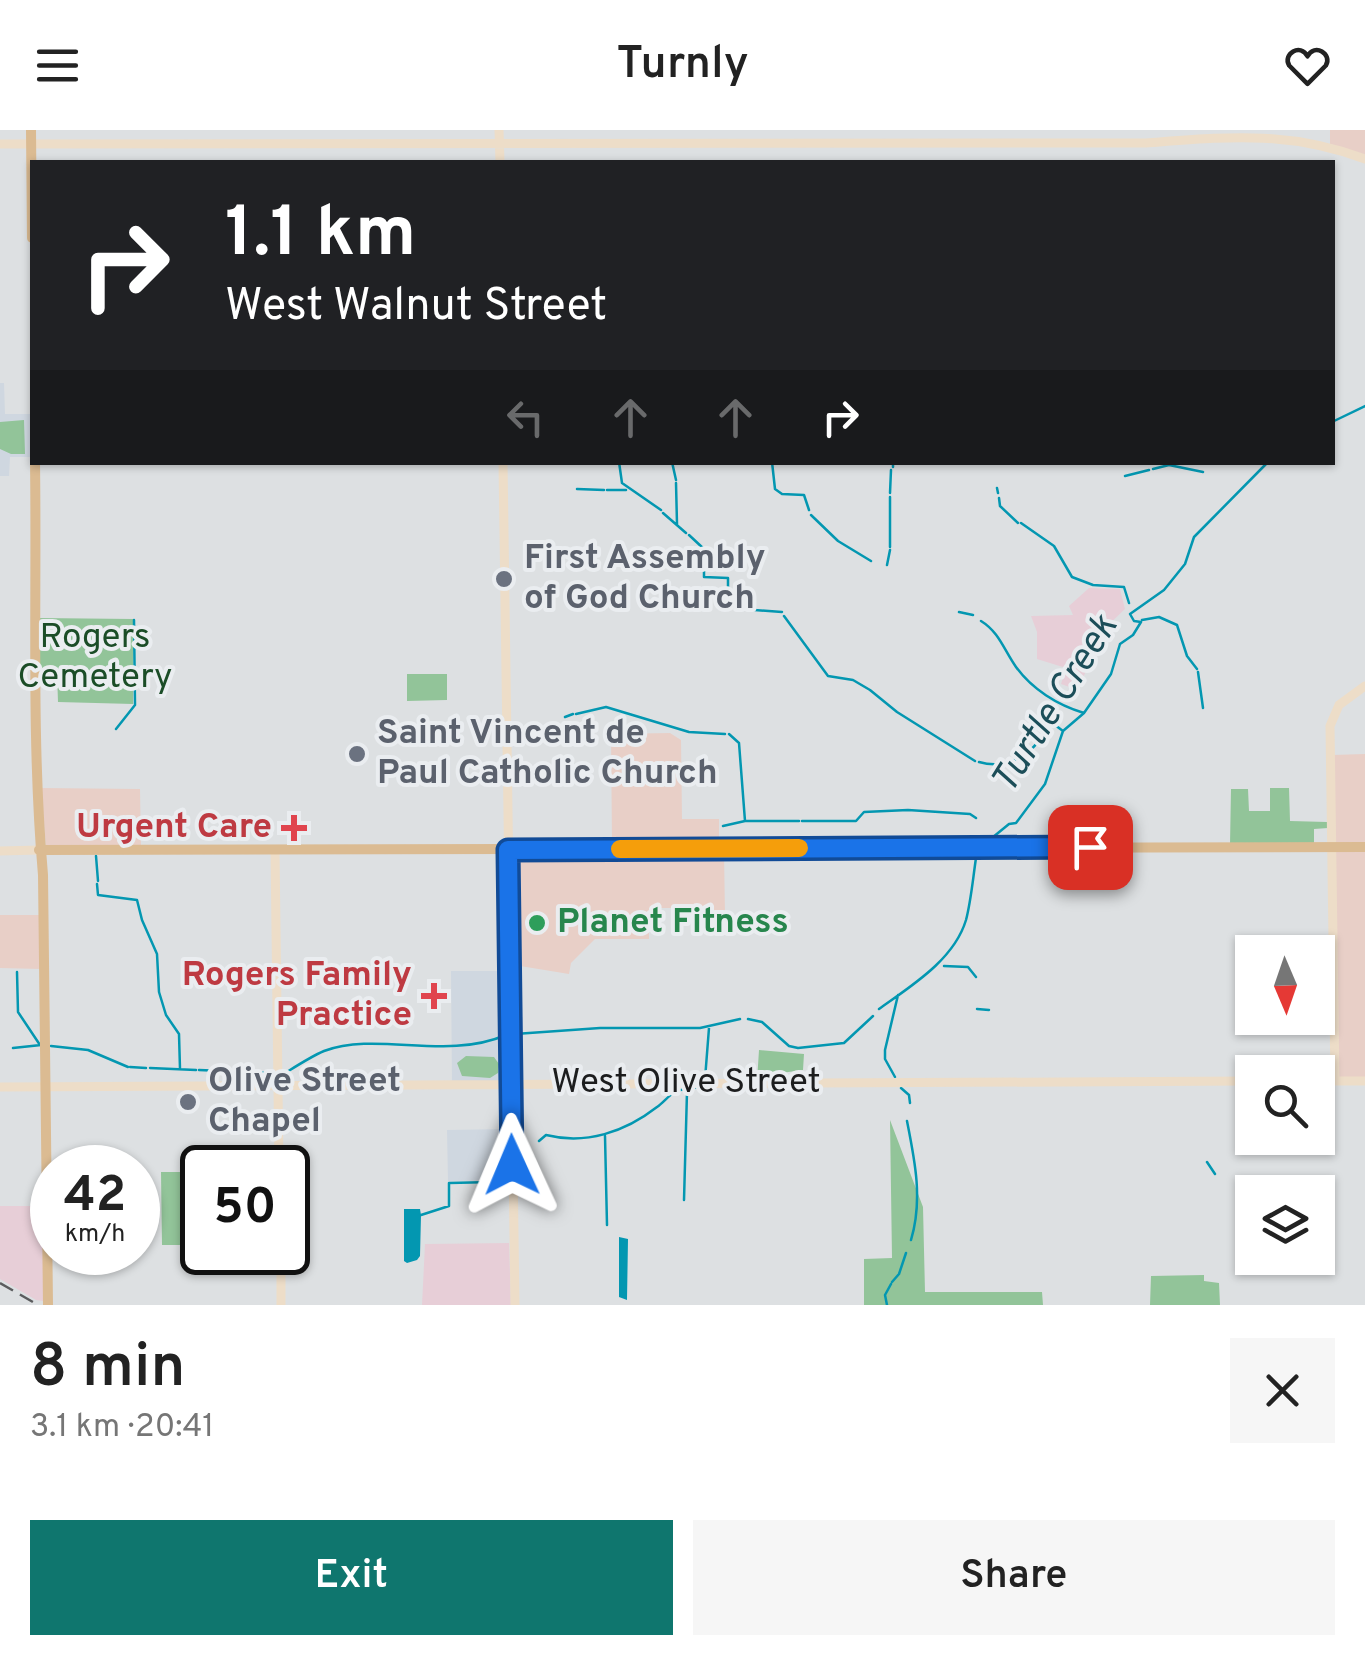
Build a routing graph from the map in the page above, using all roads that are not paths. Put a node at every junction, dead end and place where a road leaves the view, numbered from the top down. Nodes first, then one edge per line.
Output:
1 (31, 130) edge
2 (500, 130) edge
3 (1242, 133) edge
4 (0, 144) edge
5 (31, 144) junction
6 (500, 144) junction
7 (1365, 159) edge
8 (31, 160) edge
9 (500, 160) edge
10 (36, 465) edge
11 (502, 465) edge
12 (1365, 686) edge
13 (1331, 848) junction
14 (1365, 848) edge
15 (275, 850) junction
16 (508, 850) junction
17 (0, 851) edge
18 (41, 851) junction
19 (1335, 1055) edge
20 (1235, 1081) edge
21 (1335, 1081) edge
22 (1365, 1081) edge
23 (510, 1084) junction
24 (0, 1086) edge
25 (44, 1087) junction
26 (278, 1087) junction
27 (279, 1145) edge
28 (281, 1275) edge
29 (48, 1305) edge
30 (282, 1305) edge
31 (515, 1305) edge

1 - 5 main road
2 - 6 main road
3 - 6 main road
3 - 7 main road
4 - 5 main road
5 - 6 main road
5 - 8 main road
6 - 9 main road
10 - 18 main road
11 - 16 main road
12 - 13 main road
13 - 14 main road
13 - 16 main road
13 - 19 main road
15 - 16 main road
15 - 18 main road
15 - 26 main road
16 - 23 main road
17 - 18 main road
18 - 25 main road
20 - 23 main road, West Olive Street
21 - 22 main road
23 - 26 main road, West Olive Street
23 - 31 main road
24 - 25 main road, West Olive Street
25 - 26 main road, West Olive Street
25 - 29 main road
26 - 27 main road
28 - 30 main road

